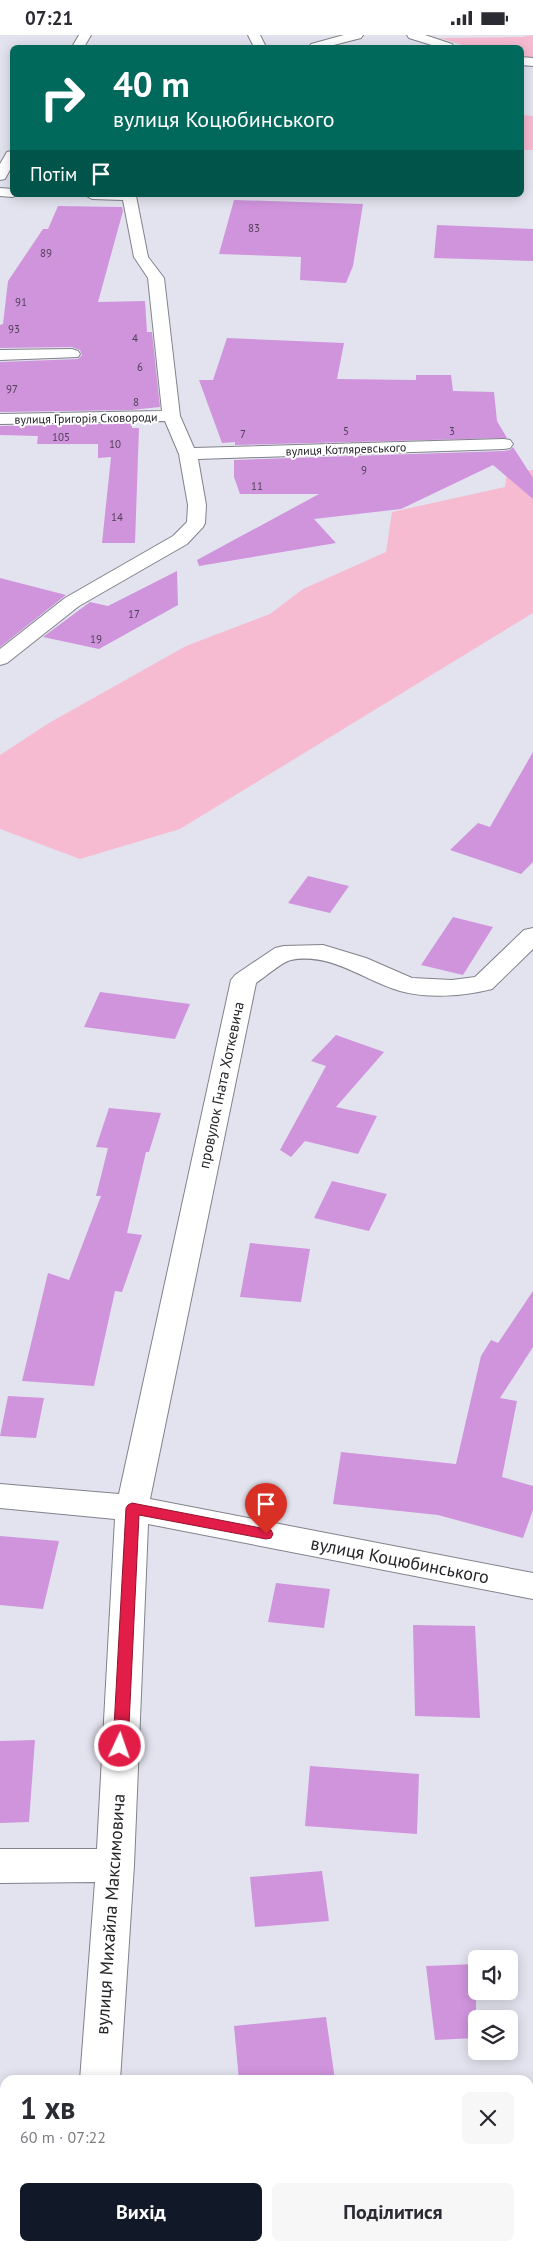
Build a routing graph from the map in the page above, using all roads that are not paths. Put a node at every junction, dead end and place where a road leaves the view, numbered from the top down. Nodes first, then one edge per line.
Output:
1 (357, 35) edge
2 (413, 35) edge
3 (322, 45) edge
4 (442, 45) edge
5 (10, 158) edge
6 (0, 176) edge
7 (129, 197) edge
8 (72, 354) dead end
9 (0, 355) edge
10 (171, 416) junction
11 (0, 419) edge
12 (504, 444) dead end
13 (188, 454) junction
14 (0, 659) edge
15 (533, 935) edge
16 (0, 1496) edge
17 (132, 1508) junction
18 (533, 1586) edge
19 (114, 1865) junction
20 (0, 1867) edge
21 (100, 2075) edge

1 - 3 street
2 - 4 street
5 - 6 street
7 - 10 street
8 - 9 street
10 - 11 street, вулиця Григорія Сковороди
10 - 13 street
12 - 13 street, вулиця Котляревського
13 - 14 street
15 - 17 street, провулок Гната Хоткевича
16 - 17 street, вулиця Коцюбинського
17 - 18 street, вулиця Коцюбинського
17 - 19 street, вулиця Михайла Максимовича
19 - 20 street
19 - 21 street, вулиця Михайла Максимовича

